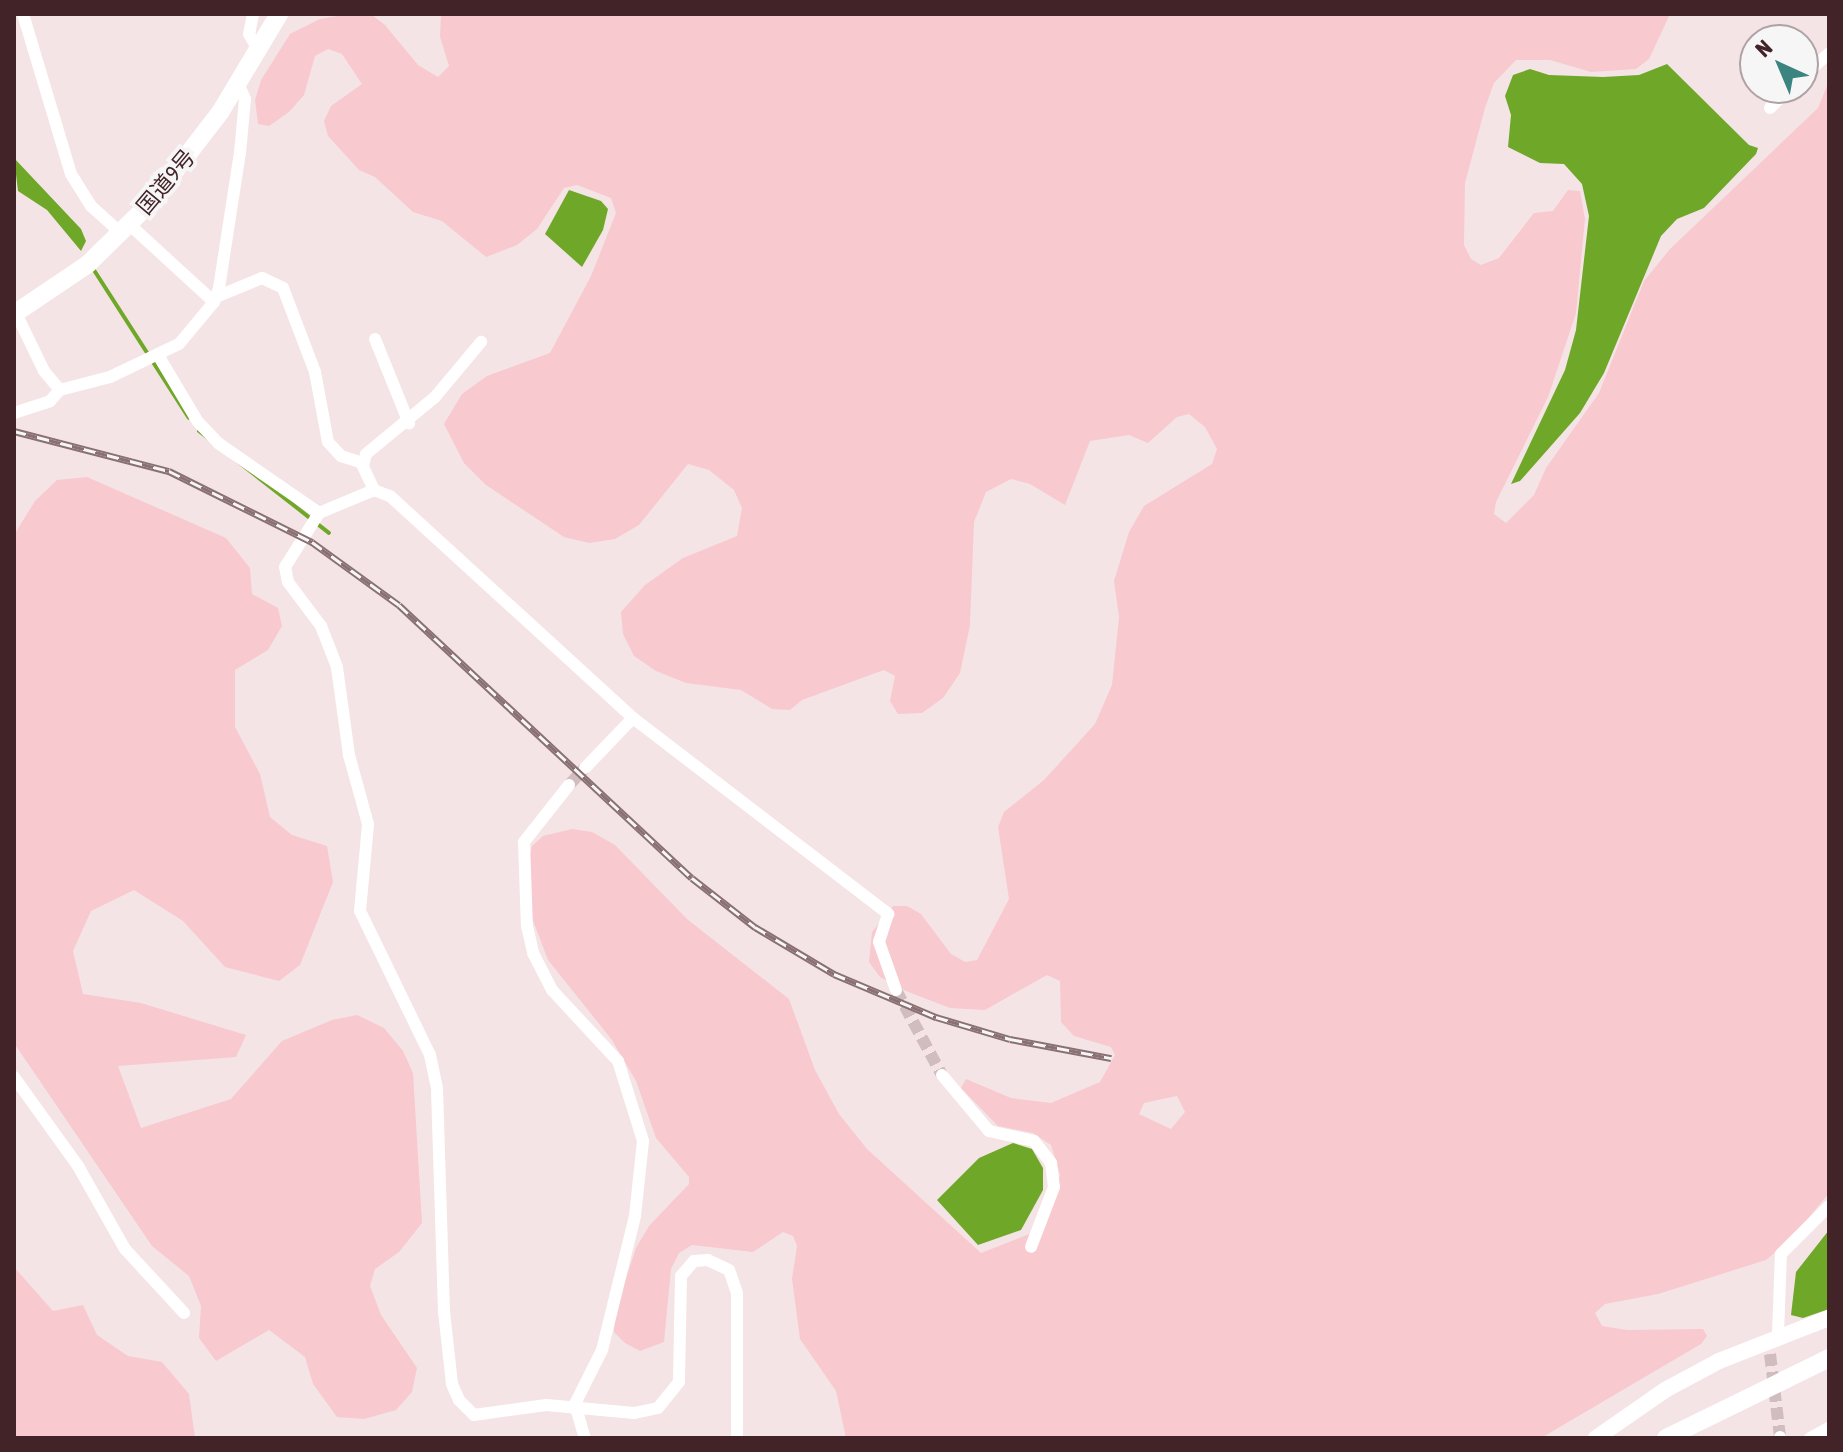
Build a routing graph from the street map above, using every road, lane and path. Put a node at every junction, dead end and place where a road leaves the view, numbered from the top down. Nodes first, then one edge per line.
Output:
1 (23, 14) edge
2 (253, 14) edge
3 (279, 14) edge
4 (257, 48) junction
5 (238, 83) junction
6 (1774, 104) edge
7 (1770, 108) dead end
8 (126, 229) junction
9 (215, 299) junction
10 (15, 314) edge
11 (375, 339) dead end
12 (481, 342) dead end
13 (153, 358) junction
14 (60, 390) junction
15 (14, 413) edge
16 (409, 423) junction
17 (363, 463) junction
18 (374, 490) junction
19 (319, 513) junction
20 (633, 718) junction
21 (585, 768) tunnel mouth
22 (569, 785) tunnel mouth
23 (896, 990) tunnel mouth
24 (942, 1075) tunnel mouth
25 (14, 1077) edge
26 (1829, 1206) edge
27 (1031, 1247) dead end
28 (184, 1313) dead end
29 (1829, 1318) edge
30 (1771, 1342) junction
31 (1829, 1358) edge
32 (575, 1404) junction
33 (1829, 1428) edge
34 (585, 1438) edge
35 (737, 1438) edge
36 (1596, 1438) edge
37 (1666, 1438) edge
38 (1810, 1438) edge

1 - 8 street
2 - 4 street
3 - 4 highway, 国道9号
4 - 5 highway, 国道9号
5 - 8 highway, 国道9号
5 - 9 street
6 - 7 street
8 - 9 street
8 - 10 highway, 国道9号
9 - 13 street
9 - 17 street
10 - 14 street
11 - 16 street
12 - 16 street
13 - 14 street
13 - 19 street
14 - 15 street
16 - 17 street
17 - 18 street
18 - 19 street
18 - 20 street
19 - 32 street
20 - 21 street
20 - 23 street
22 - 32 street
24 - 27 street
25 - 28 street
26 - 30 street
29 - 30 main road
30 - 36 main road
31 - 37 highway
32 - 34 street
32 - 35 street
33 - 38 street

